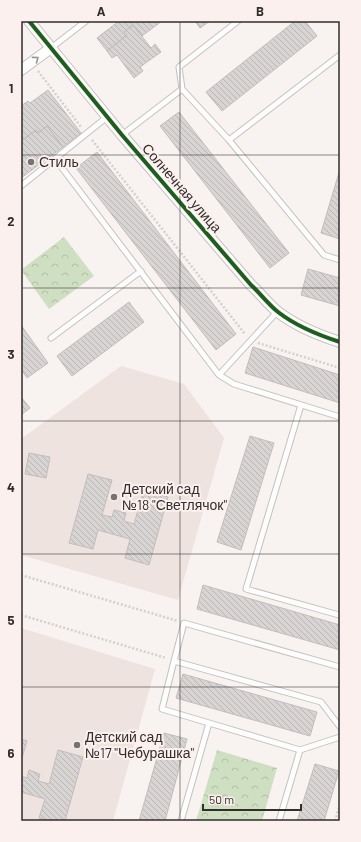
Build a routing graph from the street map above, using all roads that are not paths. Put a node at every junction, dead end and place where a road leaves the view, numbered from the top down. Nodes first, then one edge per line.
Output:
1 (29, 21) edge
2 (86, 21) edge
3 (238, 21) edge
4 (51, 48) junction
5 (340, 55) edge
6 (21, 70) edge
7 (182, 89) junction
8 (107, 117) junction
9 (122, 135) junction
10 (229, 140) junction
11 (56, 160) junction
12 (21, 186) edge
13 (340, 260) edge
14 (141, 271) junction
15 (277, 312) junction
16 (50, 338) dead end
17 (340, 342) edge
18 (219, 375) junction
19 (301, 405) junction
20 (340, 417) edge
21 (340, 615) edge
22 (174, 660) junction
23 (340, 667) edge
24 (209, 723) junction
25 (340, 727) edge
26 (340, 737) edge
27 (300, 750) junction
28 (181, 821) edge
29 (279, 821) edge

1 - 4 street, Солнечная улица
2 - 4 lane
3 - 7 lane
6 -> 4 street
4 - 8 street, Солнечная улица
5 - 10 lane
7 - 9 lane
7 - 10 lane
8 - 9 street, Солнечная улица
8 - 11 lane
9 - 15 street, Солнечная улица
10 - 13 lane
11 - 12 lane
11 - 14 lane
14 - 16 lane
14 - 18 lane
15 - 17 street, Солнечная улица
15 - 18 lane
18 - 19 lane
19 - 20 lane
19 - 21 lane
22 - 23 lane
22 - 24 lane
22 - 25 lane
24 - 27 lane
24 - 28 lane
26 - 27 lane
27 - 29 lane

